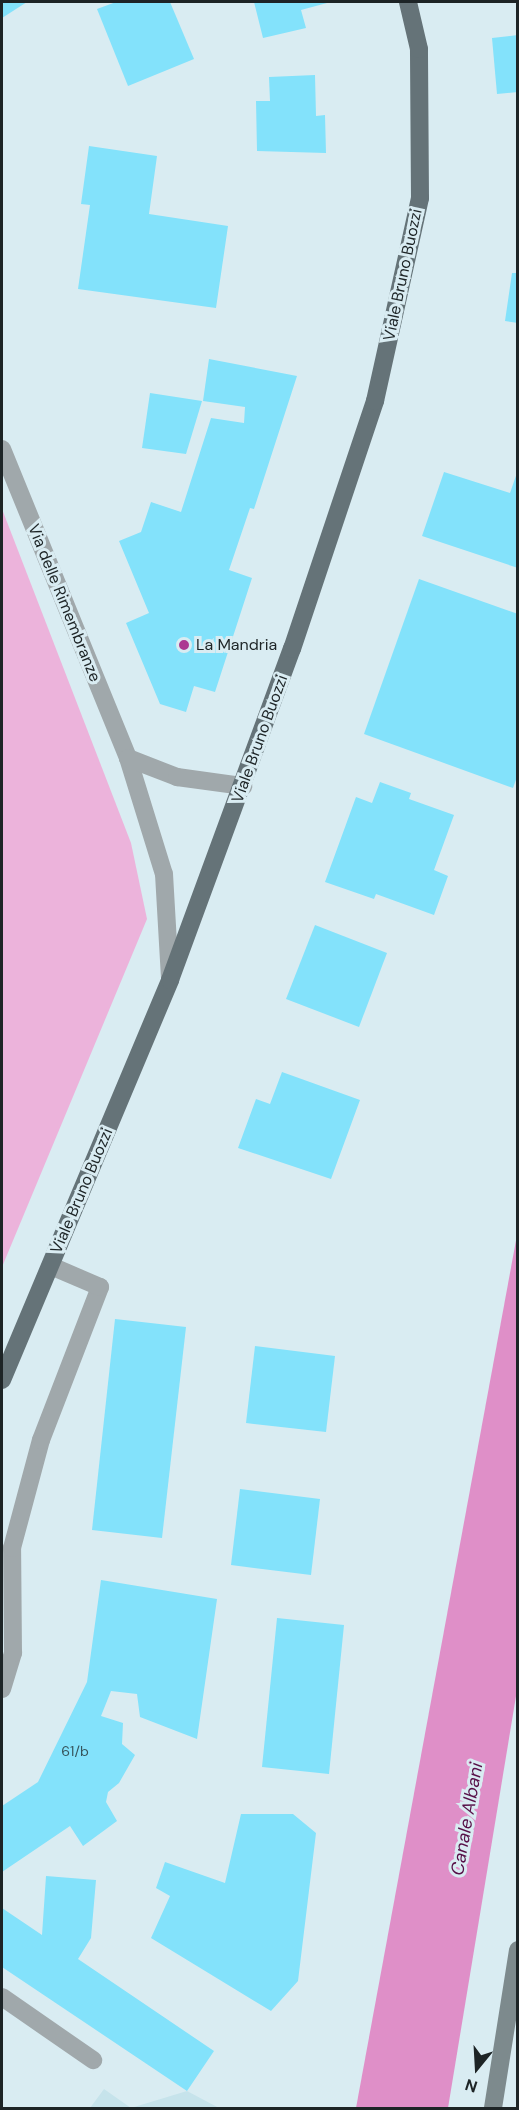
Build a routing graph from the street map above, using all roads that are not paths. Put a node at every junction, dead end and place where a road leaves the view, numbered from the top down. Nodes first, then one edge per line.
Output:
1 (408, 2) edge
2 (2, 449) edge
3 (128, 758) junction
4 (243, 786) junction
5 (170, 980) junction
6 (51, 1266) junction
7 (2, 1380) edge
8 (7, 1546) edge
9 (2, 1689) edge
10 (518, 1950) edge
11 (2, 1997) edge
12 (93, 2060) dead end
13 (493, 2109) edge

1 - 4 main road, Viale Bruno Buozzi
2 - 3 street, Via delle Rimembranze
3 - 4 street
3 - 5 street, Via delle Rimembranze
4 - 5 main road, Viale Bruno Buozzi
5 - 6 main road, Viale Bruno Buozzi
6 - 7 main road, Viale Bruno Buozzi
6 - 8 street
8 - 9 street
10 - 13 street
11 - 12 street

